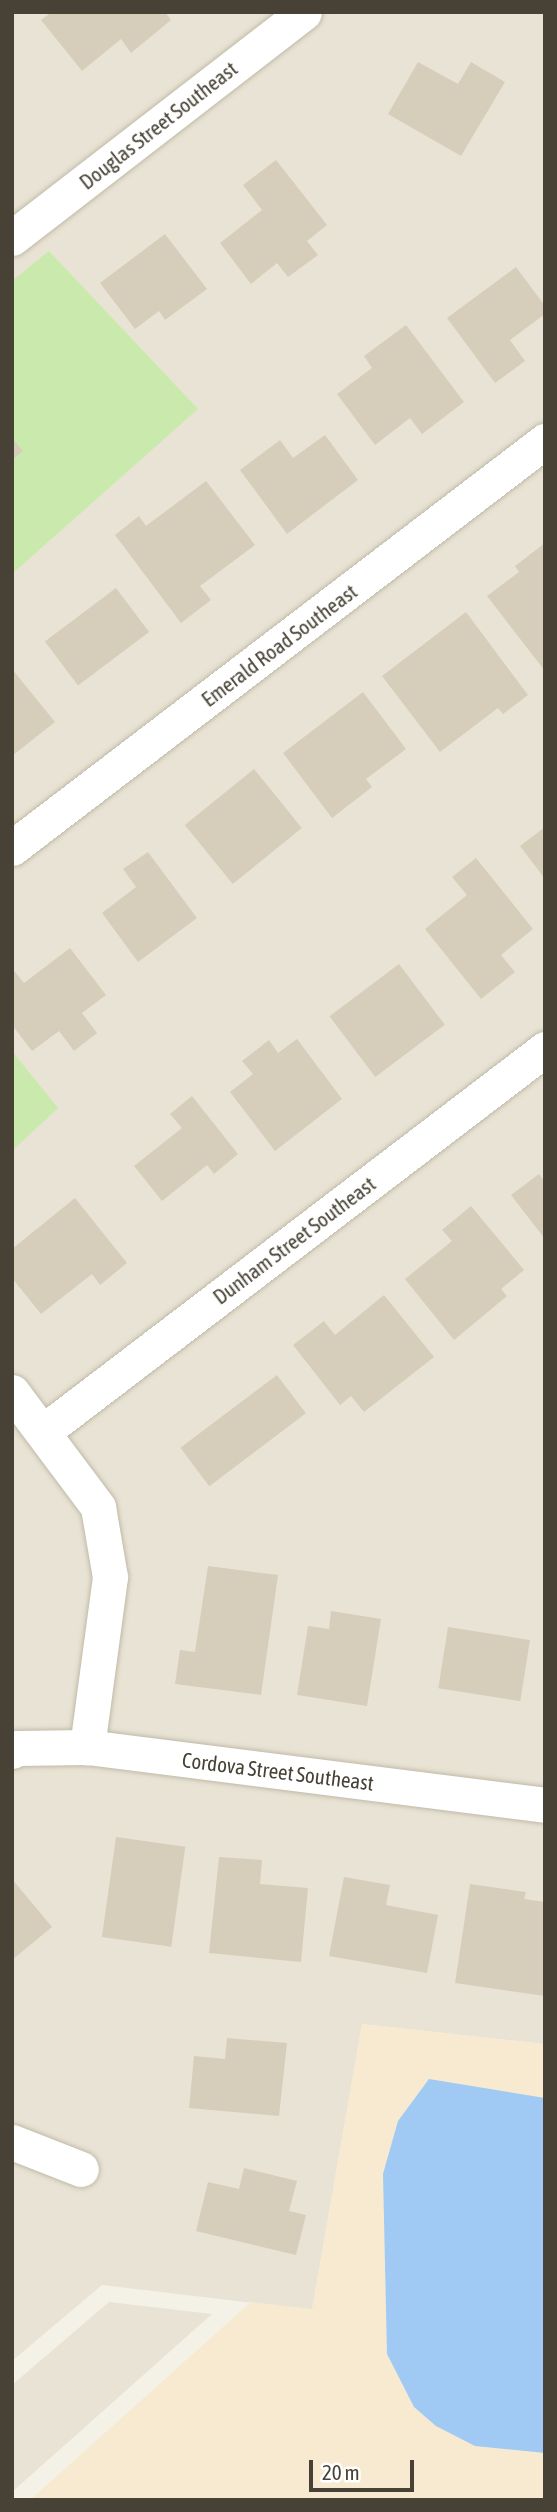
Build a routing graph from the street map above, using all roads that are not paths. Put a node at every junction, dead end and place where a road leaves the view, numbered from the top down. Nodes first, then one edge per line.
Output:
1 (304, 12) edge
2 (12, 238) edge
3 (545, 441) edge
4 (12, 848) edge
5 (545, 1049) edge
6 (12, 1392) edge
7 (44, 1431) junction
8 (87, 1747) junction
9 (12, 1751) edge
10 (545, 1805) edge
11 (12, 2143) edge
12 (81, 2169) dead end

1 - 2 street, Douglas Street Southeast
3 - 4 street, Emerald Road Southeast
5 - 7 street, Dunham Street Southeast
6 - 7 street
7 - 8 street
8 - 9 street, Cordova Street Southeast
8 - 10 street, Cordova Street Southeast
11 - 12 street

